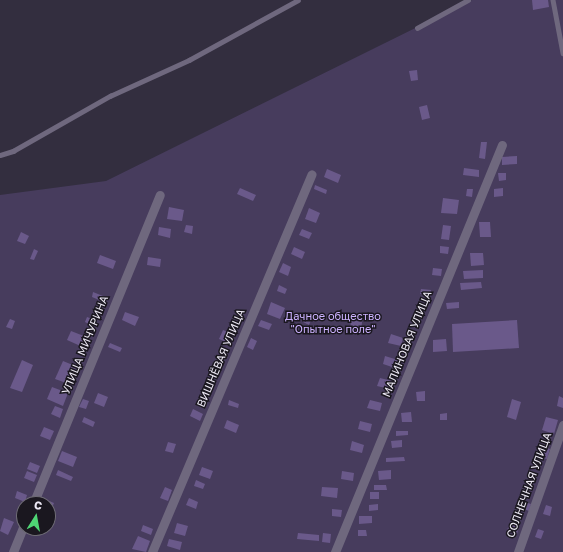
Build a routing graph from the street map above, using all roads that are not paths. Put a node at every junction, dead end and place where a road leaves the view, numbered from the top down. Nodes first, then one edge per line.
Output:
1 (298, 0) edge
2 (468, 0) edge
3 (553, 0) edge
4 (417, 28) dead end
5 (563, 53) edge
6 (502, 145) dead end
7 (0, 155) edge
8 (312, 174) dead end
9 (160, 195) dead end
10 (563, 425) edge
11 (36, 496) edge
12 (20, 536) edge
13 (13, 552) edge
14 (152, 552) edge
15 (335, 552) edge
16 (518, 552) edge

1 - 7 lane
2 - 4 lane
3 - 5 lane
6 - 15 street, МАЛИНОВАЯ УЛИЦА
8 - 14 street, ВИШНЁВАЯ УЛИЦА
9 - 11 street, УЛИЦА МИЧУРИНА
10 - 16 street, СОЛНЕЧНАЯ УЛИЦА
12 - 13 street

